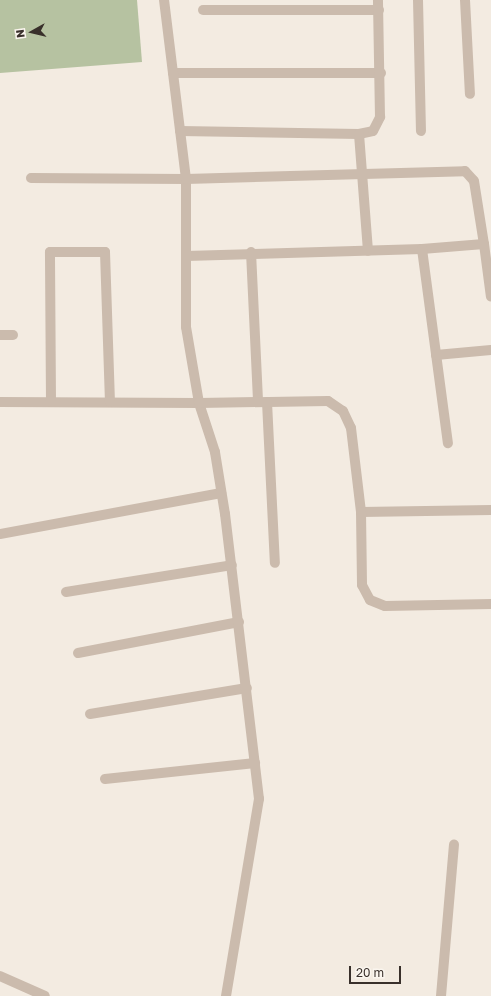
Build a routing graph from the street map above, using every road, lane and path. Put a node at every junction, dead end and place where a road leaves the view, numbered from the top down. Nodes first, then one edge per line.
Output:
1 (164, 0) edge
2 (418, 0) edge
3 (465, 0) edge
4 (378, 5) edge
5 (203, 10) dead end
6 (173, 73) junction
7 (381, 73) junction
8 (470, 94) dead end
9 (180, 131) junction
10 (421, 131) dead end
11 (359, 134) junction
12 (362, 173) junction
13 (31, 178) dead end
14 (186, 179) junction
15 (484, 244) junction
16 (422, 249) junction
17 (368, 251) junction
18 (251, 252) junction
19 (186, 256) junction
20 (491, 297) edge
21 (0, 335) edge
22 (13, 335) dead end
23 (491, 350) edge
24 (436, 355) junction
25 (0, 402) edge
26 (51, 402) junction
27 (110, 402) junction
28 (262, 402) junction
29 (199, 403) junction
30 (448, 443) dead end
31 (222, 493) junction
32 (491, 510) edge
33 (362, 512) junction
34 (0, 534) edge
35 (275, 563) dead end
36 (232, 564) junction
37 (66, 592) dead end
38 (491, 604) edge
39 (239, 622) junction
40 (78, 653) dead end
41 (247, 688) junction
42 (90, 714) dead end
43 (255, 763) junction
44 (105, 779) dead end
45 (454, 845) dead end
46 (0, 976) edge
47 (45, 996) edge
48 (226, 996) edge
49 (441, 996) edge

1 - 6 street
2 - 10 street
3 - 8 street
4 - 5 street
4 - 7 street
6 - 7 street
6 - 9 street
7 - 11 street
9 - 11 street
9 - 14 street
11 - 12 street
12 - 14 street
12 - 15 street
12 - 17 street
13 - 14 street
14 - 19 street
15 - 16 street
15 - 20 street
16 - 17 street
16 - 24 street
17 - 18 street
18 - 19 street
18 - 28 street
19 - 29 street
21 - 22 street
23 - 24 street
24 - 30 street
25 - 26 street
26 - 27 street
26 - 27 street
27 - 29 street
28 - 29 street
28 - 33 street
28 - 35 street
29 - 31 street
31 - 34 street
31 - 36 street
32 - 33 street
33 - 38 street
36 - 37 street
36 - 39 street
39 - 40 street
39 - 41 street
41 - 42 street
41 - 43 street
43 - 44 street
43 - 48 street
45 - 49 street
46 - 47 street

